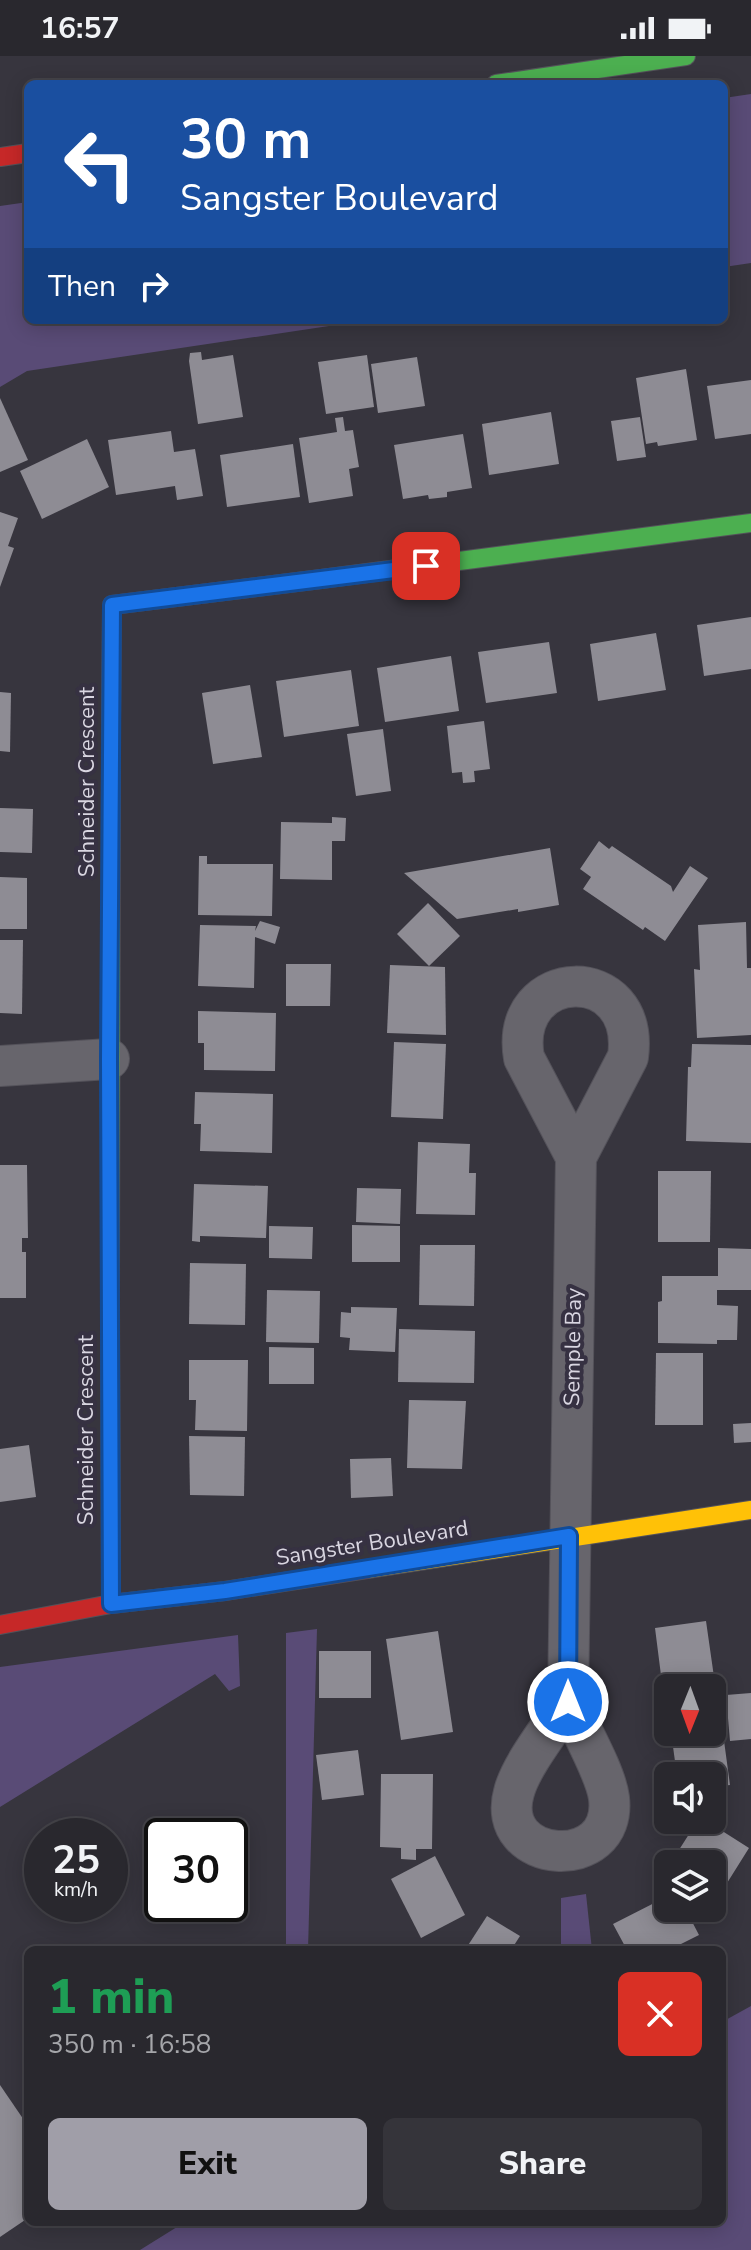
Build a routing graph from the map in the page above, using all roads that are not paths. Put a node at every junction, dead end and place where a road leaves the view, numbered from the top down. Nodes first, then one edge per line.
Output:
1 (686, 56) edge
2 (523, 80) edge
3 (24, 154) edge
4 (0, 157) edge
5 (751, 523) edge
6 (109, 1059) junction
7 (0, 1066) edge
8 (576, 1157) dead end
9 (751, 1510) edge
10 (569, 1536) junction
11 (111, 1604) junction
12 (0, 1625) edge
13 (568, 1702) dead end

1 - 2 main road
3 - 4 main road
5 - 6 main road, Schneider Crescent
6 - 7 street
6 - 11 main road, Schneider Crescent
8 - 10 street, Semple Bay
9 - 10 main road, Sangster Boulevard
10 - 11 main road, Sangster Boulevard
10 - 13 street, Semple Bay
11 - 12 main road, Sangster Boulevard

